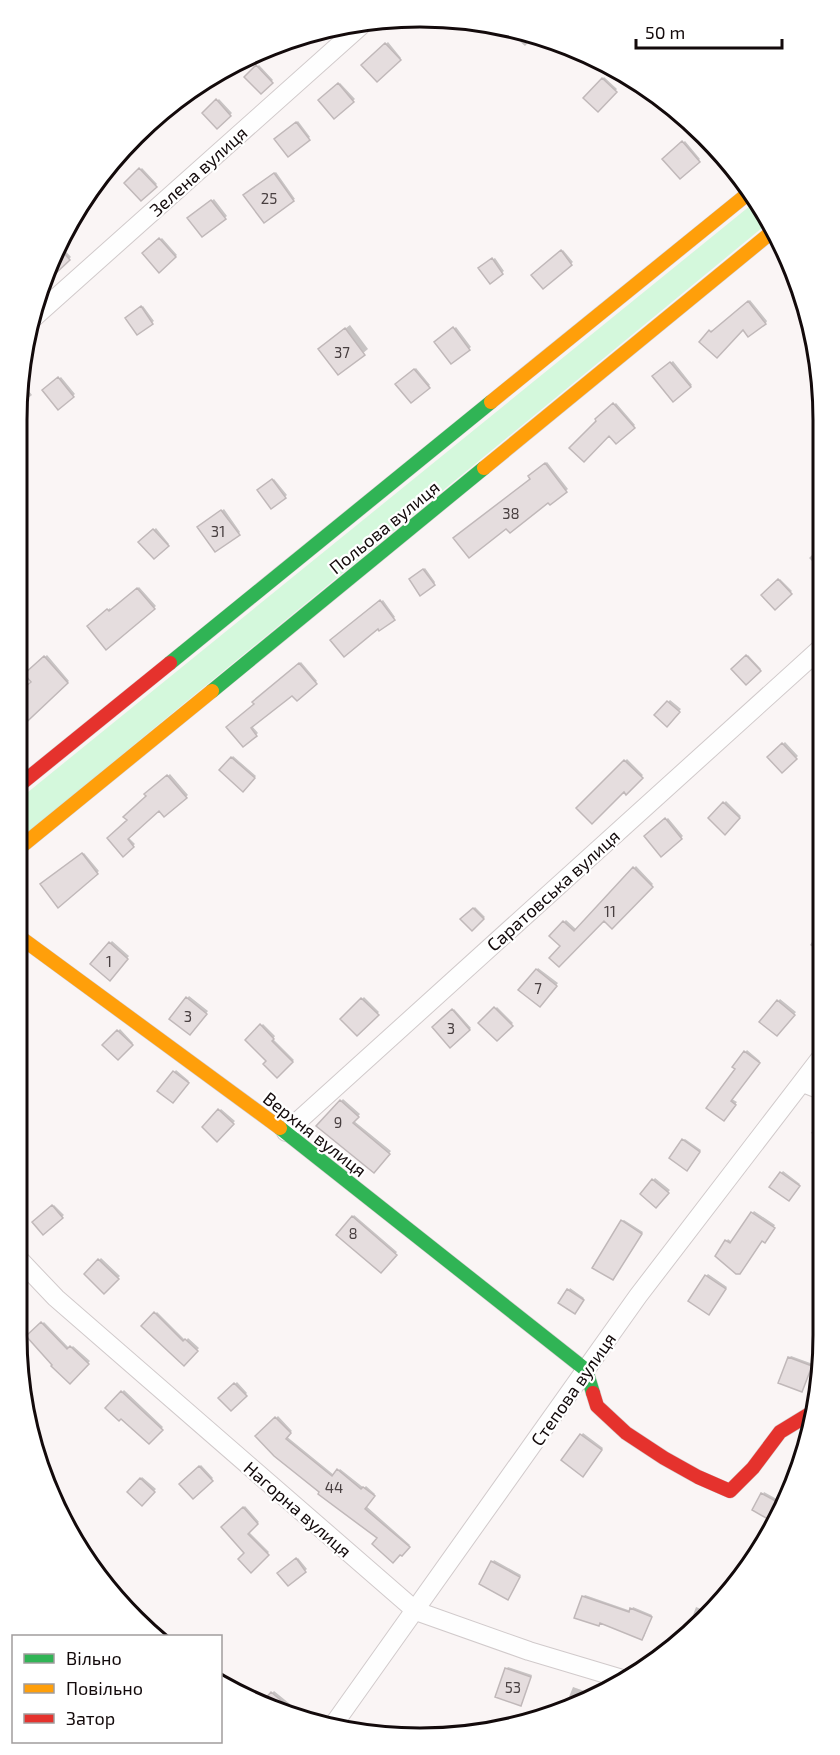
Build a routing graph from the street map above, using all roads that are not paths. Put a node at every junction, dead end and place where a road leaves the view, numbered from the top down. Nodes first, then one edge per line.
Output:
1 (352, 33) edge
2 (744, 197) edge
3 (767, 236) edge
4 (43, 310) edge
5 (813, 655) edge
6 (27, 778) edge
7 (27, 841) edge
8 (27, 943) edge
9 (813, 1069) edge
10 (803, 1083) junction
11 (813, 1087) edge
12 (286, 1132) junction
13 (27, 1268) edge
14 (586, 1370) junction
15 (804, 1417) edge
16 (416, 1611) junction
17 (614, 1676) edge
18 (338, 1719) edge

1 - 4 street, Зелена вулиця
2 - 6 main road, Польова вулиця
3 - 7 main road, Польова вулиця
5 - 12 street, Саратовська вулиця
8 - 12 main road, Верхня вулиця
9 - 10 street, Степова вулиця
10 - 11 street
10 - 14 street, Степова вулиця
12 - 14 main road, Верхня вулиця
13 - 16 street, Нагорна вулиця
14 - 15 main road
14 - 16 street, Степова вулиця
16 - 17 street, Нагорна вулиця
16 - 18 street, Степова вулиця

